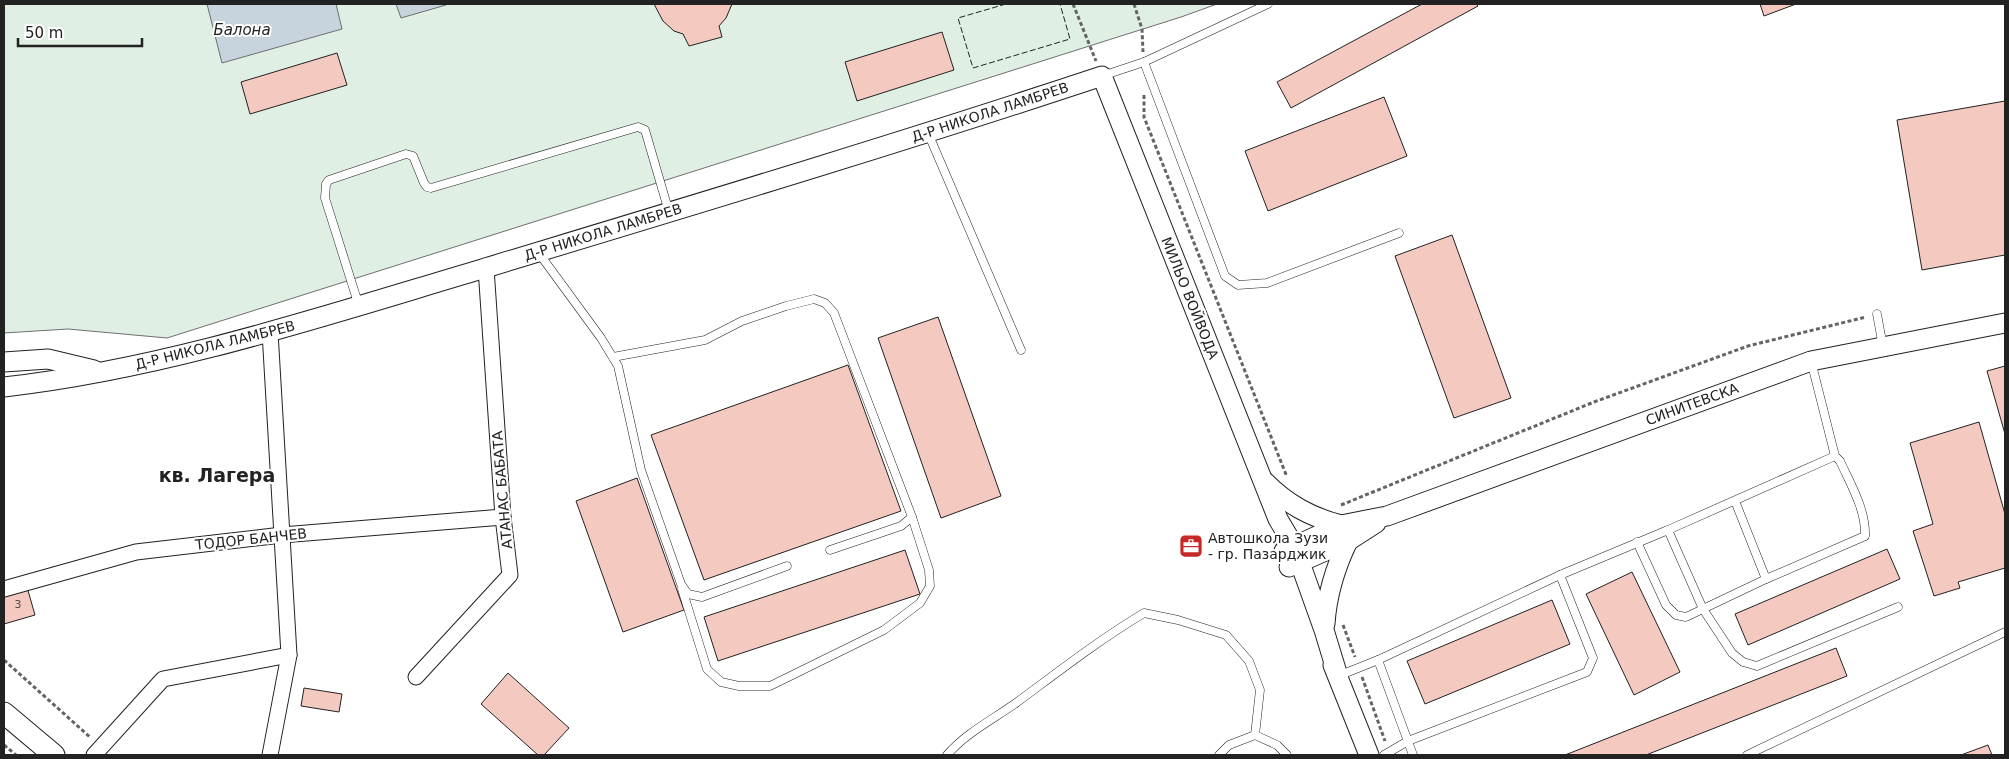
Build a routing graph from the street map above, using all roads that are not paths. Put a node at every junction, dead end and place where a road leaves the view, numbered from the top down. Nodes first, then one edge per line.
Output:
1 (1268, 4) edge
2 (1144, 62) junction
3 (1102, 76) junction
4 (928, 134) junction
5 (669, 212) junction
6 (1399, 233) dead end
7 (538, 252) junction
8 (486, 268) junction
9 (359, 306) junction
10 (1877, 314) road end
11 (2005, 323) edge
12 (270, 332) junction
13 (1883, 347) junction
14 (1021, 350) dead end
15 (613, 358) junction
16 (1811, 361) junction
17 (4, 362) edge
18 (100, 371) junction
19 (4, 387) edge
20 (1835, 456) junction
21 (1262, 479) junction
22 (1735, 501) junction
23 (503, 517) junction
24 (912, 517) junction
25 (1668, 530) junction
26 (1344, 533) junction
27 (282, 535) junction
28 (1638, 542) junction
29 (830, 550) dead end
30 (1291, 557) junction
31 (787, 566) dead end
32 (1560, 574) junction
33 (1766, 579) junction
34 (680, 584) junction
35 (4, 589) edge
36 (1898, 607) dead end
37 (1703, 609) junction
38 (1324, 630) junction
39 (2005, 632) edge
40 (289, 655) junction
41 (1378, 660) junction
42 (416, 676) dead end
43 (1338, 676) junction
44 (4, 712) edge
45 (1256, 735) junction
46 (1408, 741) junction
47 (98, 751) edge
48 (54, 755) edge
49 (270, 755) edge
50 (946, 755) edge
51 (1219, 755) edge
52 (1287, 755) edge
53 (1369, 755) edge
54 (1384, 755) edge
55 (1414, 755) edge
56 (1747, 755) edge

1 - 2 lane
2 - 3 lane
2 - 6 lane
3 - 4 street, Д-Р НИКОЛА ЛАМБРЕВ
3 - 21 street, МИЛЬО ВОЙВОДА
4 - 5 street, Д-Р НИКОЛА ЛАМБРЕВ
4 - 14 lane
5 - 7 street, Д-Р НИКОЛА ЛАМБРЕВ
5 - 9 lane
7 - 8 street, Д-Р НИКОЛА ЛАМБРЕВ
7 - 15 lane
8 - 9 street, Д-Р НИКОЛА ЛАМБРЕВ
8 - 23 street, АТАНАС БАБАТА
9 - 12 street, Д-Р НИКОЛА ЛАМБРЕВ
10 - 13 lane
11 - 13 street, СИНИТЕВСКА
12 - 18 street, Д-Р НИКОЛА ЛАМБРЕВ
12 - 27 street
13 - 16 street, СИНИТЕВСКА
15 - 24 lane
15 - 34 lane
16 - 20 lane
16 - 26 street, СИНИТЕВСКА
17 - 18 street, Д-Р НИКОЛА ЛАМБРЕВ
18 - 19 street, Д-Р НИКОЛА ЛАМБРЕВ
20 - 22 lane
20 - 33 lane
21 - 26 street
21 - 30 street, МИЛЬО ВОЙВОДА
22 - 25 lane
22 - 33 lane
23 - 27 street, ТОДОР БАНЧЕВ
23 - 42 street, АТАНАС БАБАТА
24 - 29 lane
24 - 34 lane
25 - 28 lane
25 - 37 lane
26 - 30 street, СИНИТЕВСКА
26 - 38 street
27 - 35 street, ТОДОР БАНЧЕВ
27 - 40 street
28 - 32 lane
28 - 37 lane
30 - 38 street, МИЛЬО ВОЙВОДА
30 - 43 street, МИЛЬО ВОЙВОДА
31 - 34 lane
32 - 41 lane
32 - 46 lane
33 - 37 lane
36 - 37 lane
38 - 43 street, МИЛЬО ВОЙВОДА
39 - 56 lane
40 - 47 street
40 - 49 street
41 - 43 lane
41 - 46 lane
43 - 53 street, МИЛЬО ВОЙВОДА
44 - 48 main road
45 - 50 lane
45 - 51 lane
45 - 52 lane
46 - 54 lane
46 - 55 lane

